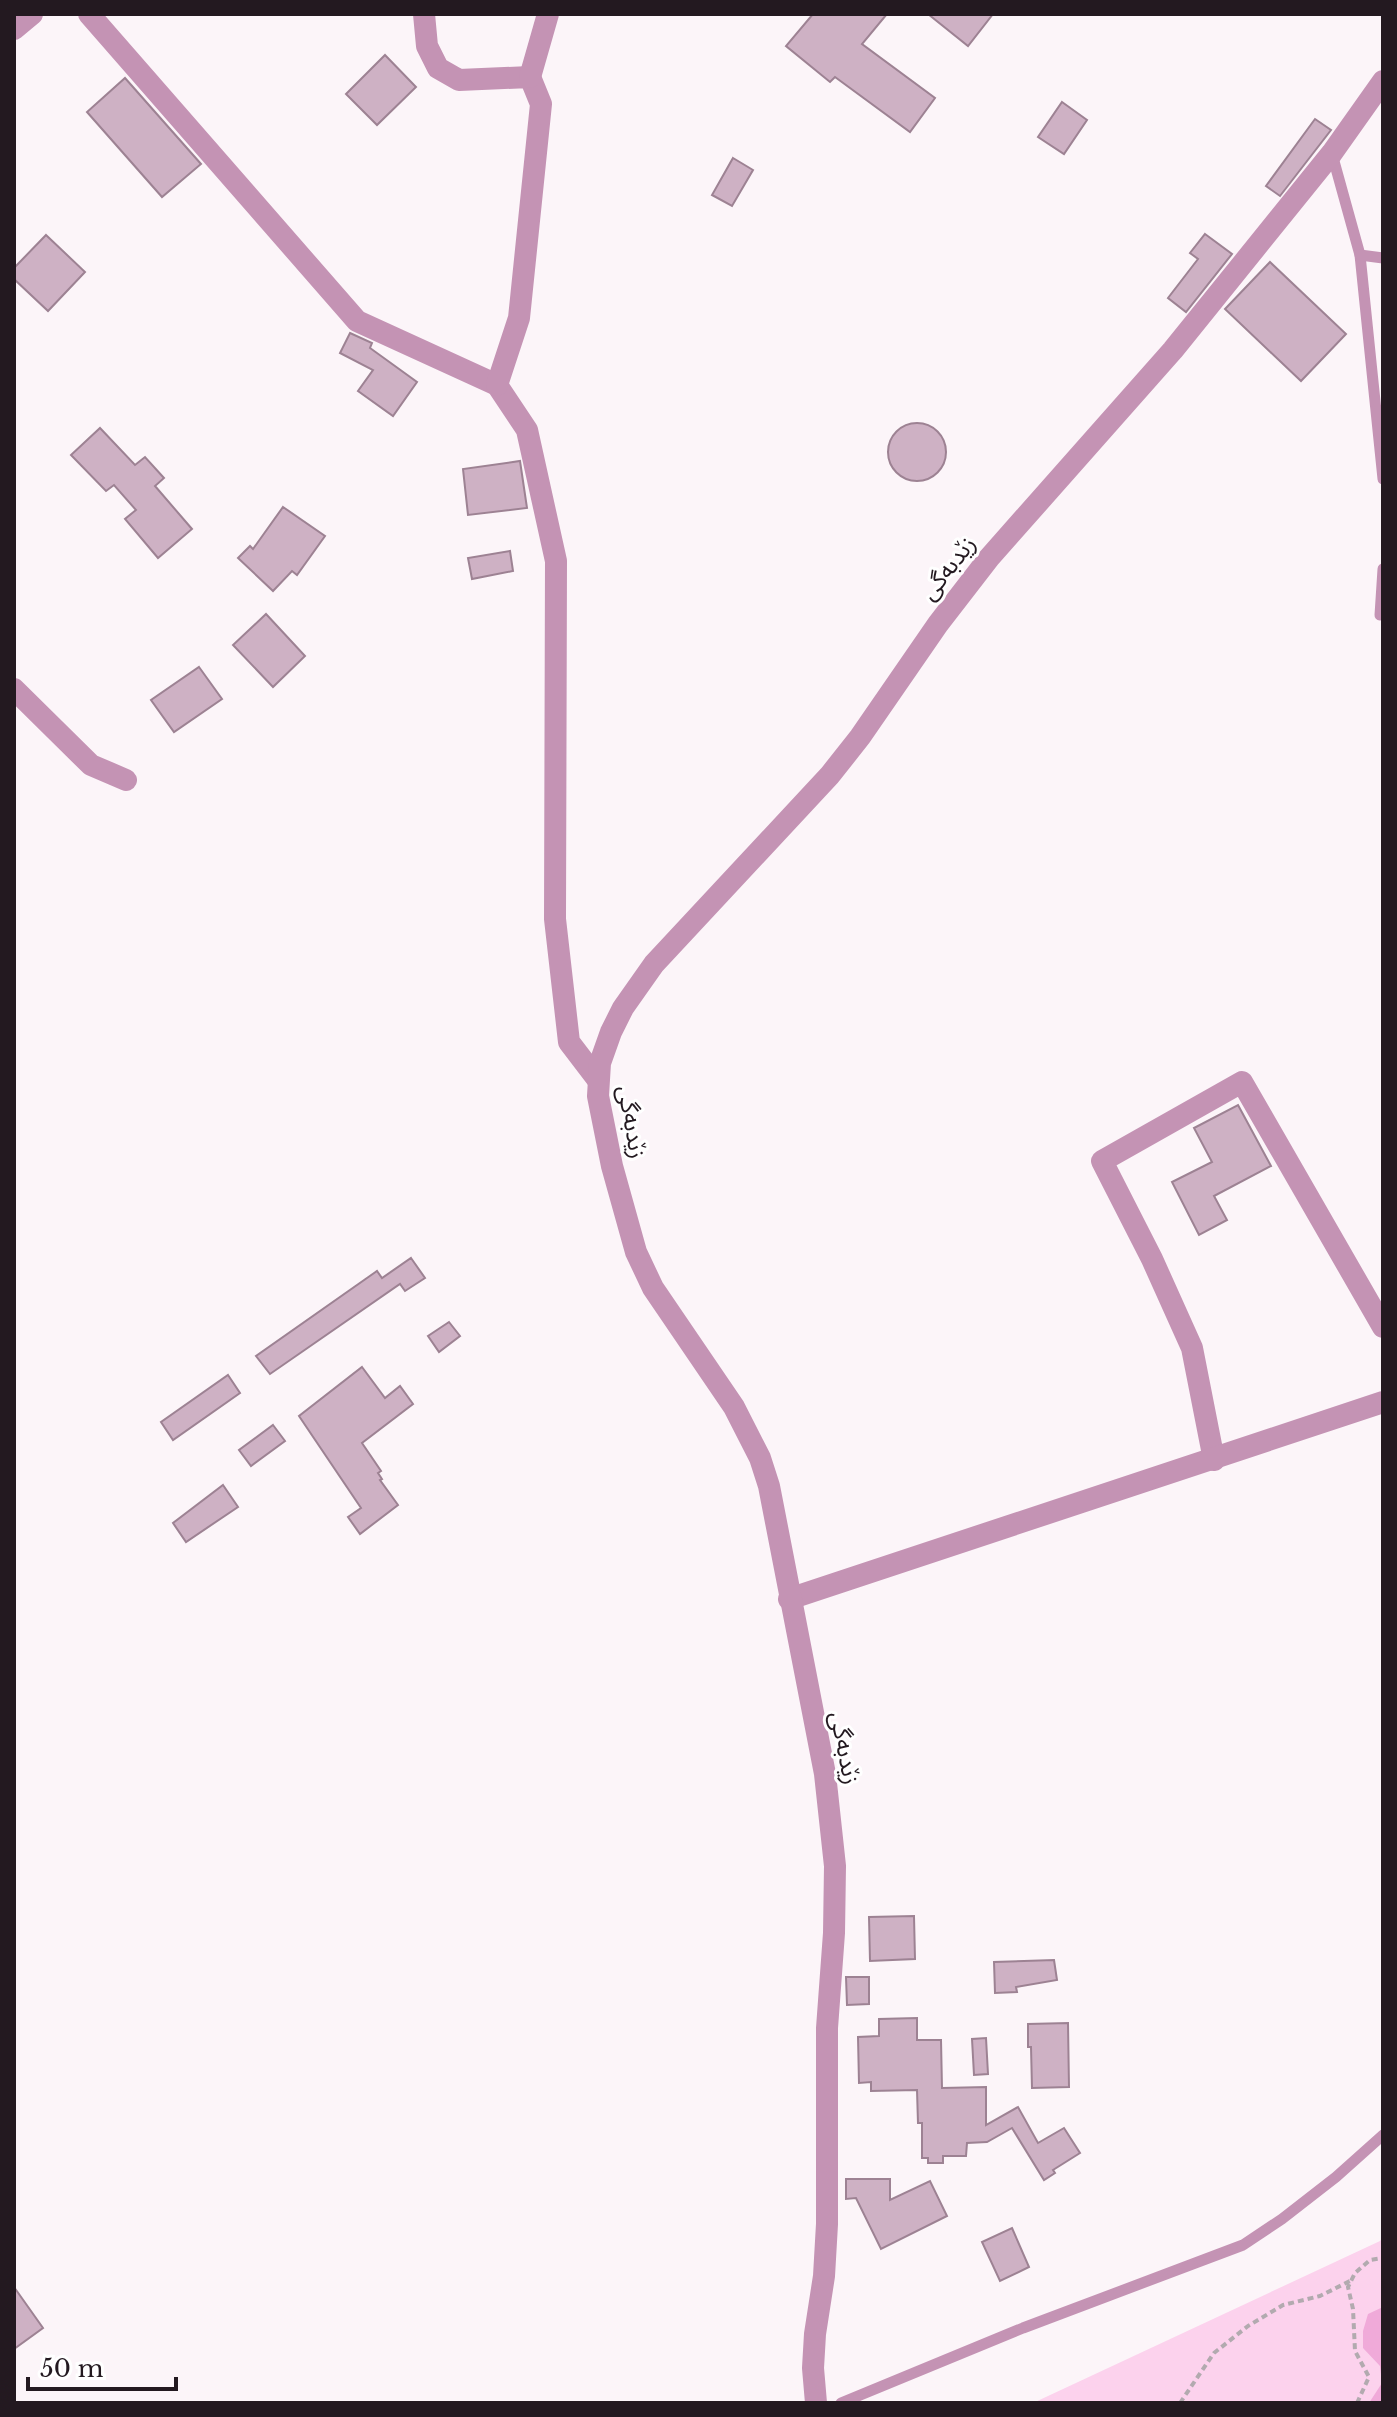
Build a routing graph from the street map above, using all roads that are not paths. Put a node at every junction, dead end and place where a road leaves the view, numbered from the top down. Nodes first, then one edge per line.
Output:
1 (32, 14) edge
2 (89, 14) edge
3 (424, 14) edge
4 (548, 14) edge
5 (14, 29) edge
6 (530, 77) junction
7 (1383, 81) edge
8 (1332, 153) junction
9 (1360, 255) junction
10 (1383, 258) edge
11 (497, 385) junction
12 (1383, 479) edge
13 (1383, 569) edge
14 (1380, 615) dead end
15 (14, 689) edge
16 (126, 780) dead end
17 (598, 1080) junction
18 (1383, 1327) edge
19 (1383, 1402) edge
20 (1214, 1460) junction
21 (789, 1599) junction
22 (1383, 2135) edge
23 (816, 2403) edge
24 (841, 2403) edge

1 - 5 street
2 - 11 street
3 - 6 street
4 - 6 street
6 - 11 street
7 - 8 street, زێدبەگی
8 - 9 lane
8 - 17 street, زێدبەگی
9 - 10 lane
9 - 12 lane
11 - 17 street
13 - 14 lane
15 - 16 street
17 - 21 street, زێدبەگی
18 - 20 street
19 - 20 street
20 - 21 street
21 - 23 street, زێدبەگی
22 - 24 lane

